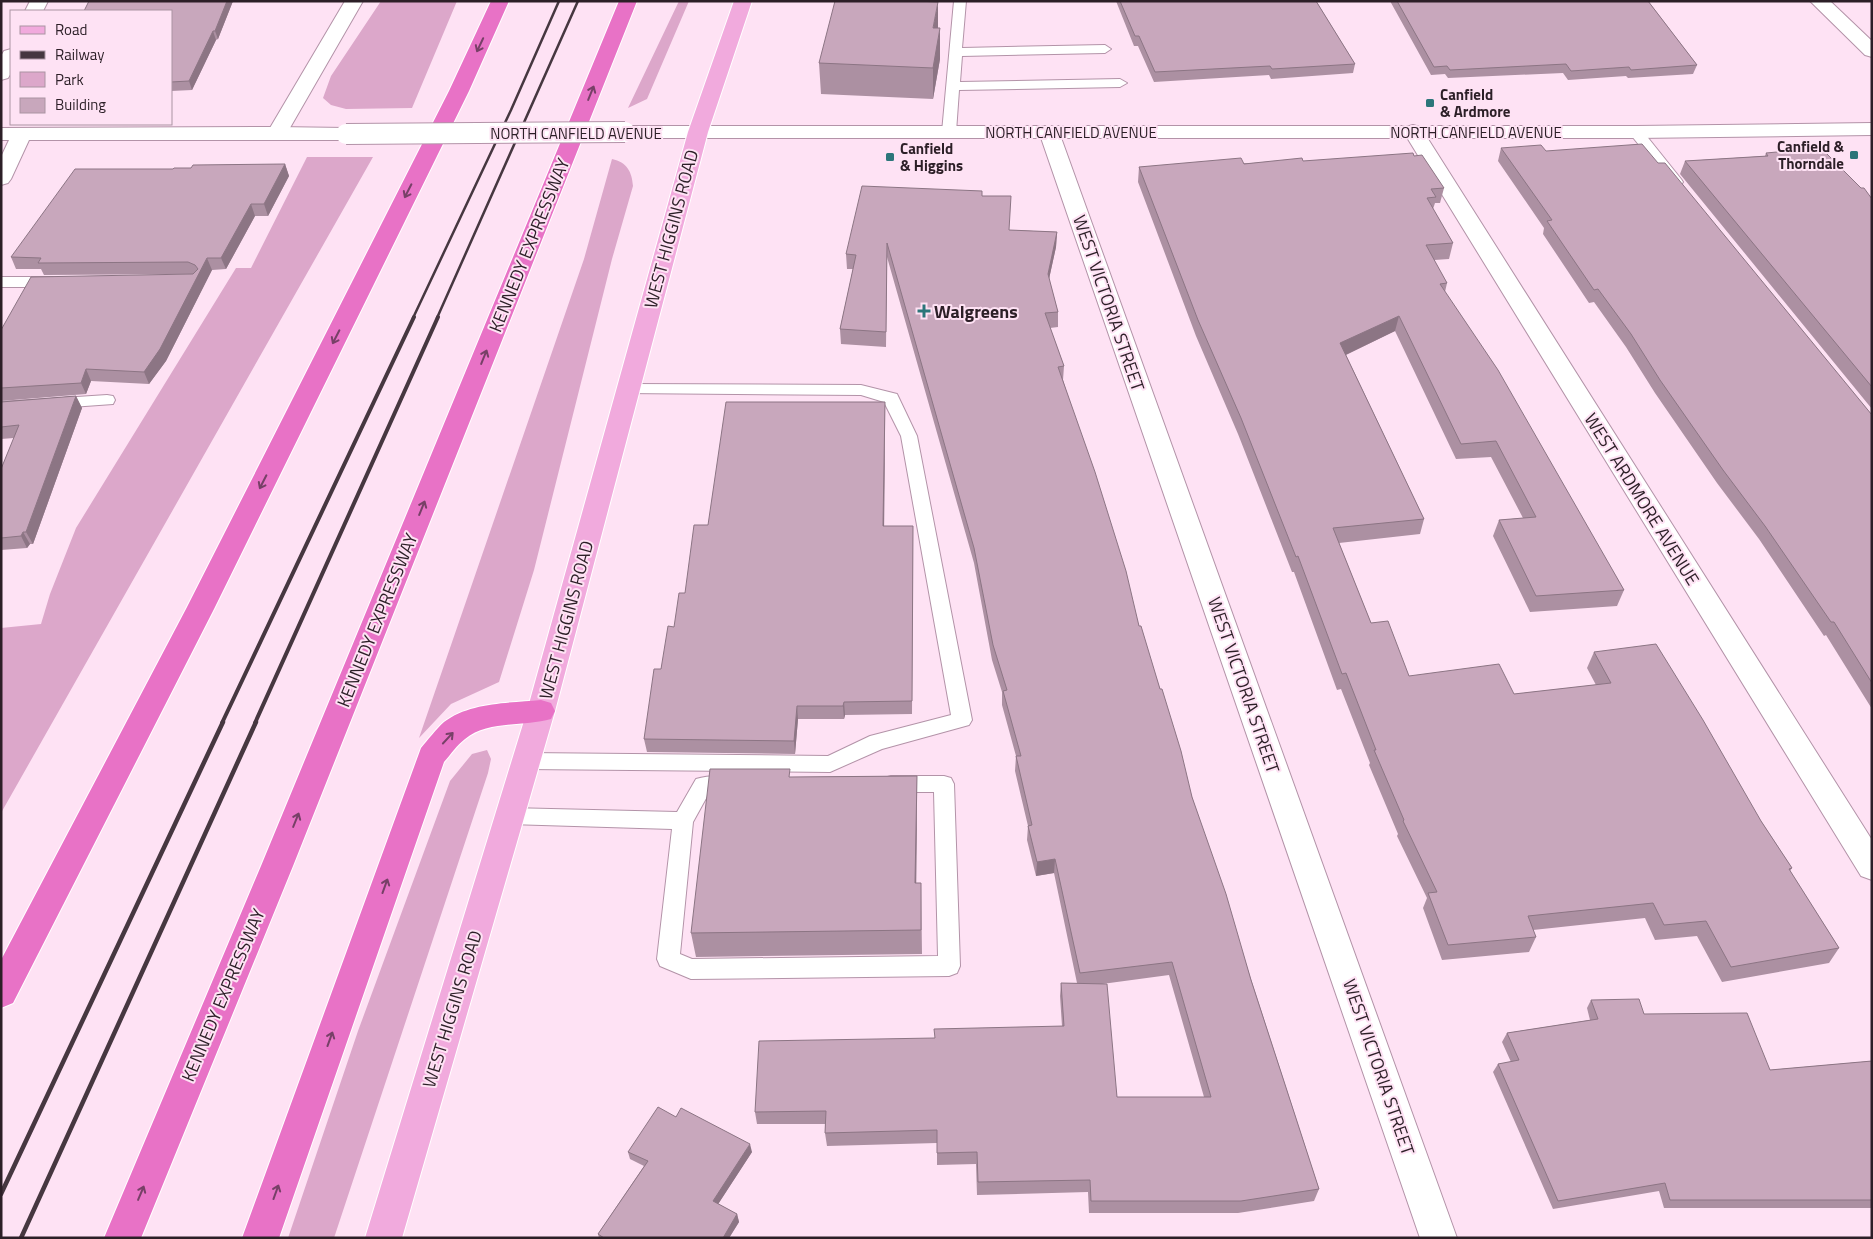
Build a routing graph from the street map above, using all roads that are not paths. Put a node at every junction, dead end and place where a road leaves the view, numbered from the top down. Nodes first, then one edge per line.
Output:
1 (354, 1) edge
2 (500, 1) edge
3 (628, 1) edge
4 (743, 1) edge
5 (960, 1) edge
6 (1819, 1) edge
7 (1105, 49) dead end
8 (1872, 51) edge
9 (956, 52) junction
10 (10, 57) edge
11 (1, 74) edge
12 (1120, 83) dead end
13 (953, 86) junction
14 (1871, 130) edge
15 (698, 132) junction
16 (950, 132) junction
17 (1049, 132) junction
18 (1413, 132) junction
19 (1636, 132) junction
20 (278, 133) junction
21 (1, 134) edge
22 (22, 134) junction
23 (1, 179) edge
24 (1686, 193) edge
25 (1, 282) edge
26 (68, 282) edge
27 (629, 389) junction
28 (107, 400) dead end
29 (1, 407) edge
30 (541, 711) junction
31 (526, 761) junction
32 (867, 784) edge
33 (751, 785) edge
34 (509, 816) junction
35 (683, 821) junction
36 (1872, 867) edge
37 (1, 993) edge
38 (122, 1238) edge
39 (260, 1238) edge
40 (383, 1238) edge
41 (1439, 1238) edge

1 - 20 street
2 -> 37 highway
38 -> 3 highway, KENNEDY EXPRESSWAY
4 - 15 main road, WEST HIGGINS ROAD
5 - 9 lane
6 - 8 street
7 - 9 lane
9 - 13 lane
10 - 11 street
12 - 13 lane
13 - 16 lane
14 - 19 street, NORTH CANFIELD AVENUE
15 - 16 street, NORTH CANFIELD AVENUE
15 - 20 street, NORTH CANFIELD AVENUE, bridge
15 - 27 main road, WEST HIGGINS ROAD
16 - 17 street, NORTH CANFIELD AVENUE
17 - 18 street, NORTH CANFIELD AVENUE
17 - 41 street, WEST VICTORIA STREET
18 - 19 street, NORTH CANFIELD AVENUE
18 - 36 street, WEST ARDMORE AVENUE
19 - 24 lane
20 - 22 street, NORTH CANFIELD AVENUE
21 - 22 street, NORTH CANFIELD AVENUE
22 - 23 street
25 - 26 lane
27 - 30 main road, WEST HIGGINS ROAD
27 - 31 lane
28 - 29 lane
30 - 31 main road, WEST HIGGINS ROAD
39 -> 30 highway
31 - 34 main road, WEST HIGGINS ROAD
32 - 35 lane
33 - 35 lane
34 - 35 lane
34 - 40 main road, WEST HIGGINS ROAD

